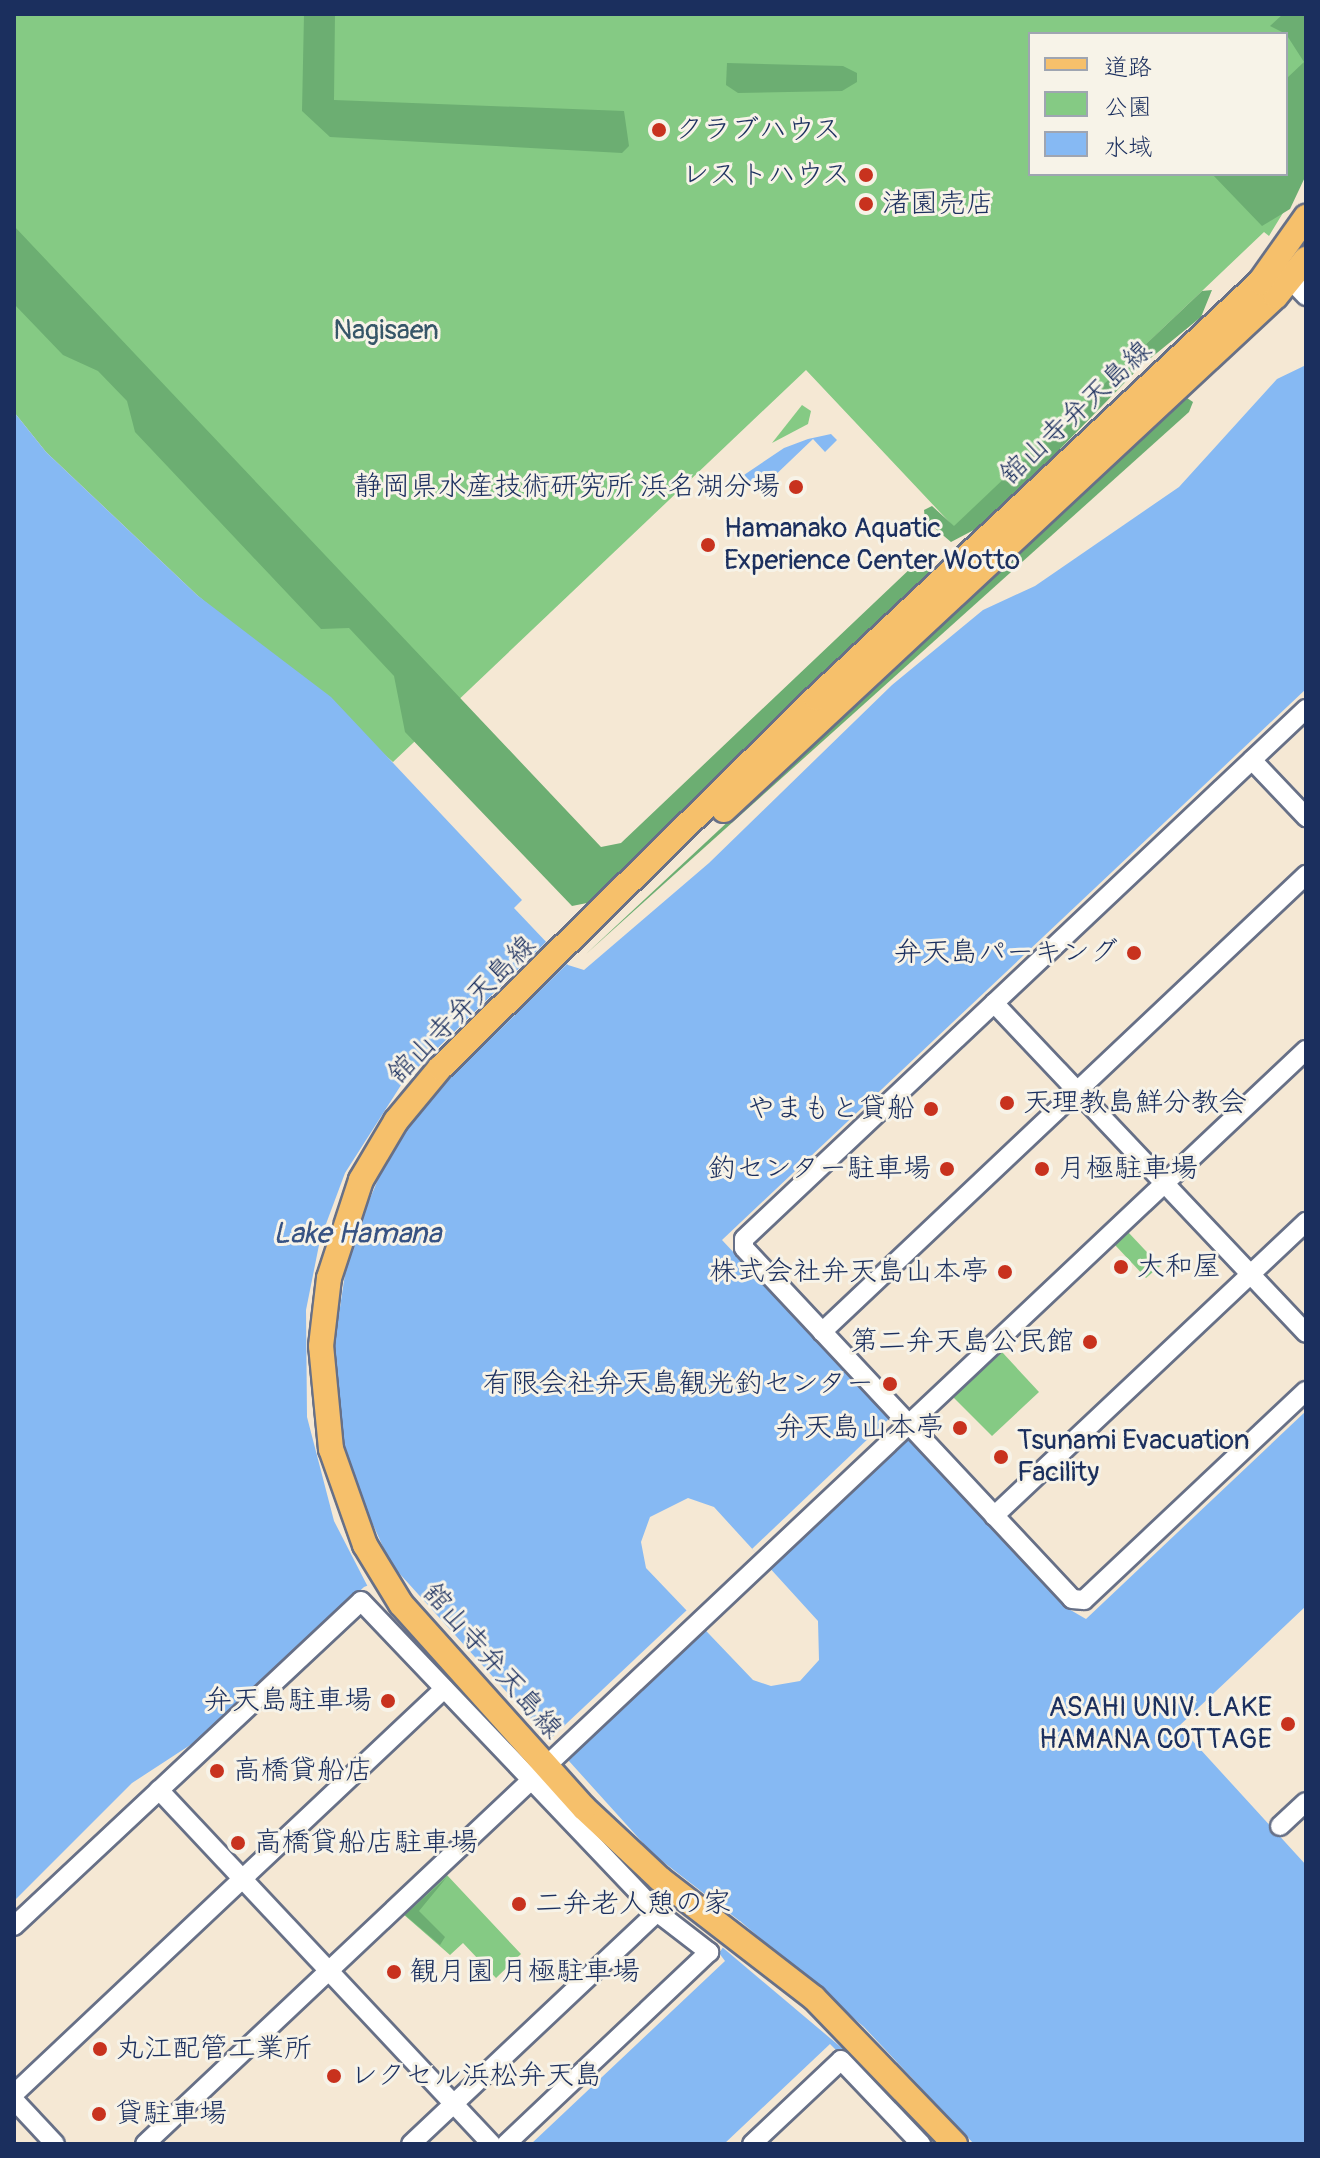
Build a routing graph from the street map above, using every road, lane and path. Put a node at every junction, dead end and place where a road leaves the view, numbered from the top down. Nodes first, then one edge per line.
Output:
1 (1306, 217) edge
2 (1306, 259) edge
3 (1293, 283) edge
4 (1306, 709) edge
5 (1252, 760) junction
6 (1306, 817) edge
7 (1306, 875) edge
8 (994, 1003) junction
9 (1306, 1050) edge
10 (1077, 1091) junction
11 (1164, 1183) junction
12 (1306, 1222) edge
13 (1251, 1275) junction
14 (822, 1332) junction
15 (1306, 1333) edge
16 (1306, 1391) edge
17 (907, 1426) junction
18 (994, 1516) junction
19 (444, 1689) junction
20 (545, 1767) junction
21 (159, 1790) junction
22 (1306, 1802) edge
23 (1280, 1826) dead end
24 (243, 1879) junction
25 (657, 1912) junction
26 (14, 1926) edge
27 (329, 1971) junction
28 (14, 2097) edge
29 (454, 2103) junction
30 (914, 2142) edge
31 (55, 2144) edge
32 (145, 2144) edge
33 (411, 2144) edge
34 (492, 2144) edge
35 (506, 2144) edge
36 (752, 2144) edge
37 (955, 2144) edge

1 - 3 main road, 舘山寺弁天島線
2 - 3 main road, 舘山寺弁天島線
3 - 20 main road, 舘山寺弁天島線
4 - 5 street
5 - 6 street
5 - 8 street
7 - 10 street
8 - 10 street
8 - 14 street
9 - 11 street
10 - 11 street
10 - 14 street
11 - 13 street
11 - 17 street
12 - 13 street
13 - 15 street
13 - 18 street
14 - 17 street
16 - 18 street
17 - 18 street
17 - 20 street
19 - 20 street
19 - 21 street
19 - 24 street
20 - 25 street
20 - 27 street
20 - 37 main road, 舘山寺弁天島線
21 - 24 street
21 - 26 street
22 - 23 street
24 - 27 street
24 - 28 street
25 - 29 street
25 - 35 street
27 - 29 street
27 - 32 street
28 - 31 street
29 - 33 street
29 - 34 street
30 - 36 street

